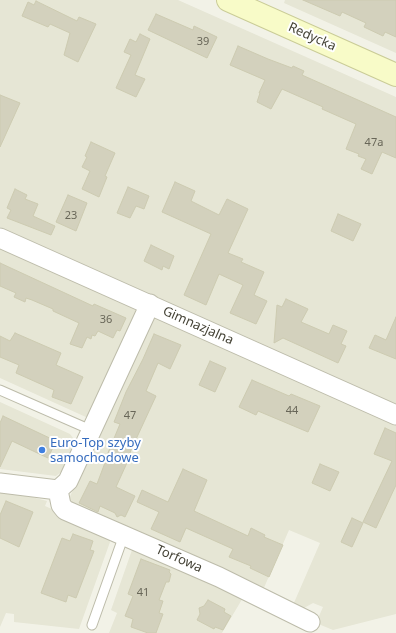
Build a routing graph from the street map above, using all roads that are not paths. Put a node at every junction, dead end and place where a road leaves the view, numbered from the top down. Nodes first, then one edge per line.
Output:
1 (228, 0) edge
2 (254, 5) edge
3 (396, 75) edge
4 (0, 238) edge
5 (150, 304) junction
6 (0, 390) edge
7 (396, 415) edge
8 (91, 430) junction
9 (0, 483) edge
10 (58, 490) junction
11 (124, 535) junction
12 (310, 622) dead end
13 (92, 625) dead end

1 - 2 street, Redycka
2 - 3 street, Redycka
4 - 5 street, Gimnazjalna
5 - 7 street, Gimnazjalna
5 - 8 street
6 - 8 lane
8 - 10 street
9 - 10 street
10 - 11 street, Torfowa
11 - 12 street, Torfowa
11 - 13 lane

